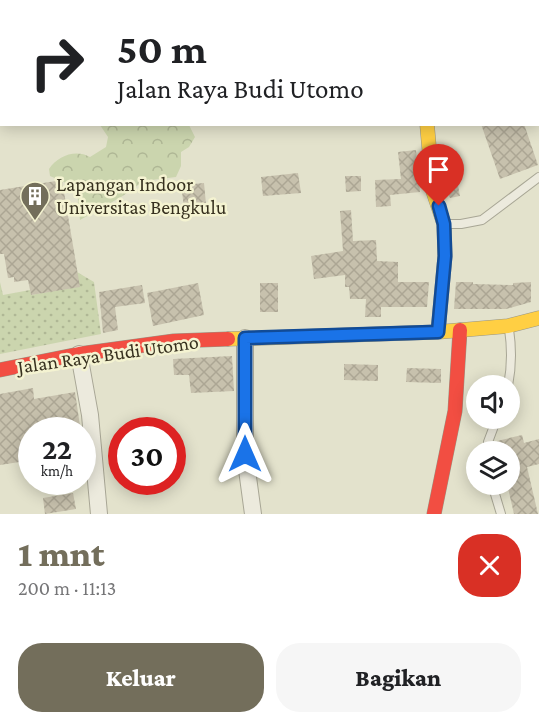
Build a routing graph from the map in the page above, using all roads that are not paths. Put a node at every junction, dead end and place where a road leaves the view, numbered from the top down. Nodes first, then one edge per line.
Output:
1 (427, 126) edge
2 (539, 177) edge
3 (444, 224) junction
4 (539, 318) edge
5 (508, 326) junction
6 (460, 330) junction
7 (438, 332) junction
8 (245, 338) junction
9 (79, 354) junction
10 (0, 370) edge
11 (510, 375) edge
12 (495, 495) edge
13 (99, 514) edge
14 (253, 514) edge
15 (434, 514) edge
16 (501, 514) edge

1 - 3 main road
2 - 3 lane
3 - 7 main road
4 - 5 main road, Jalan Raya Budi Utomo
5 - 6 main road, Jalan Raya Budi Utomo
5 - 11 lane
6 - 7 main road, Jalan Raya Budi Utomo
6 - 15 main road
7 - 8 main road, Jalan Raya Budi Utomo
8 - 9 main road, Jalan Raya Budi Utomo
8 - 14 street
9 - 10 main road, Jalan Raya Budi Utomo
9 - 13 street
12 - 16 lane

